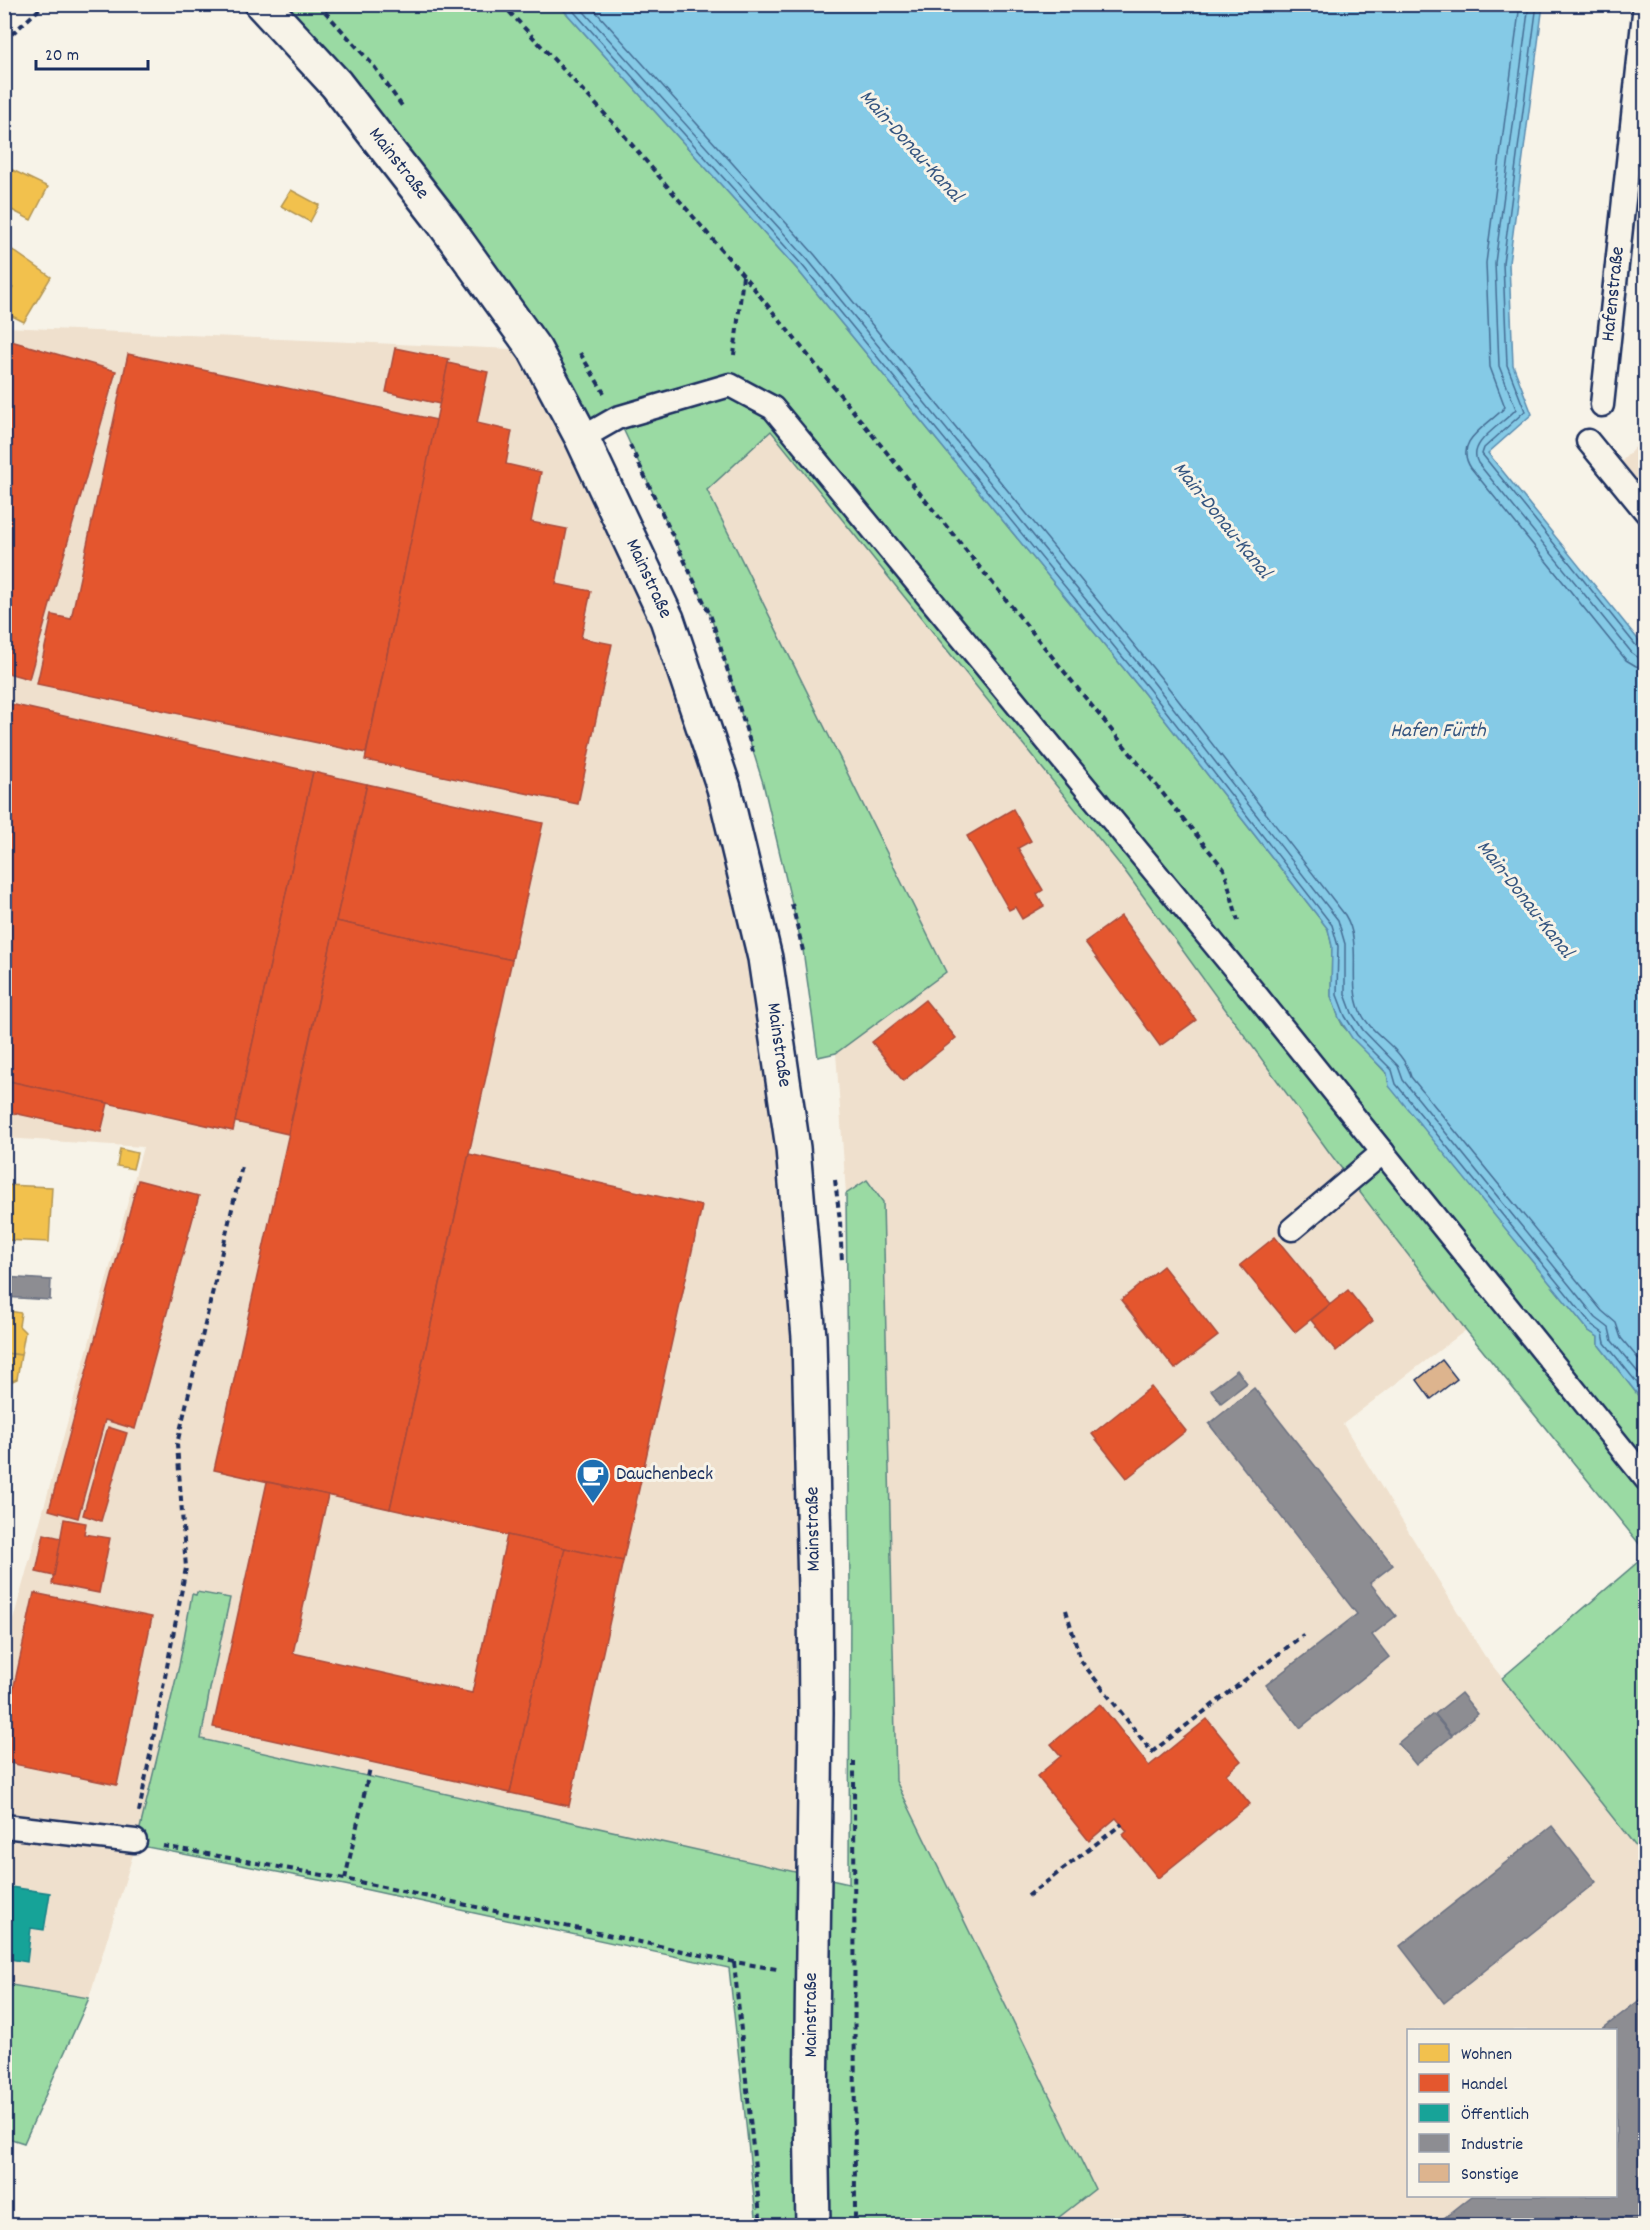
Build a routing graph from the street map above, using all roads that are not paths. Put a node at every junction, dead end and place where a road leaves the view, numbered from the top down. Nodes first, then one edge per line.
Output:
1 (262, 4) edge
2 (1645, 4) edge
3 (1602, 405) dead end
4 (582, 438) junction
5 (1588, 441) dead end
6 (1646, 512) edge
7 (1383, 1152) junction
8 (1292, 1229) dead end
9 (1646, 1479) edge
10 (4, 1826) edge
11 (135, 1841) road end
12 (813, 2226) edge

1 - 4 main road, Mainstraße
2 - 3 lane, Hafenstraße
4 - 7 lane
4 - 12 main road, Mainstraße
5 - 6 lane
7 - 8 lane
7 - 9 lane
10 - 11 lane

